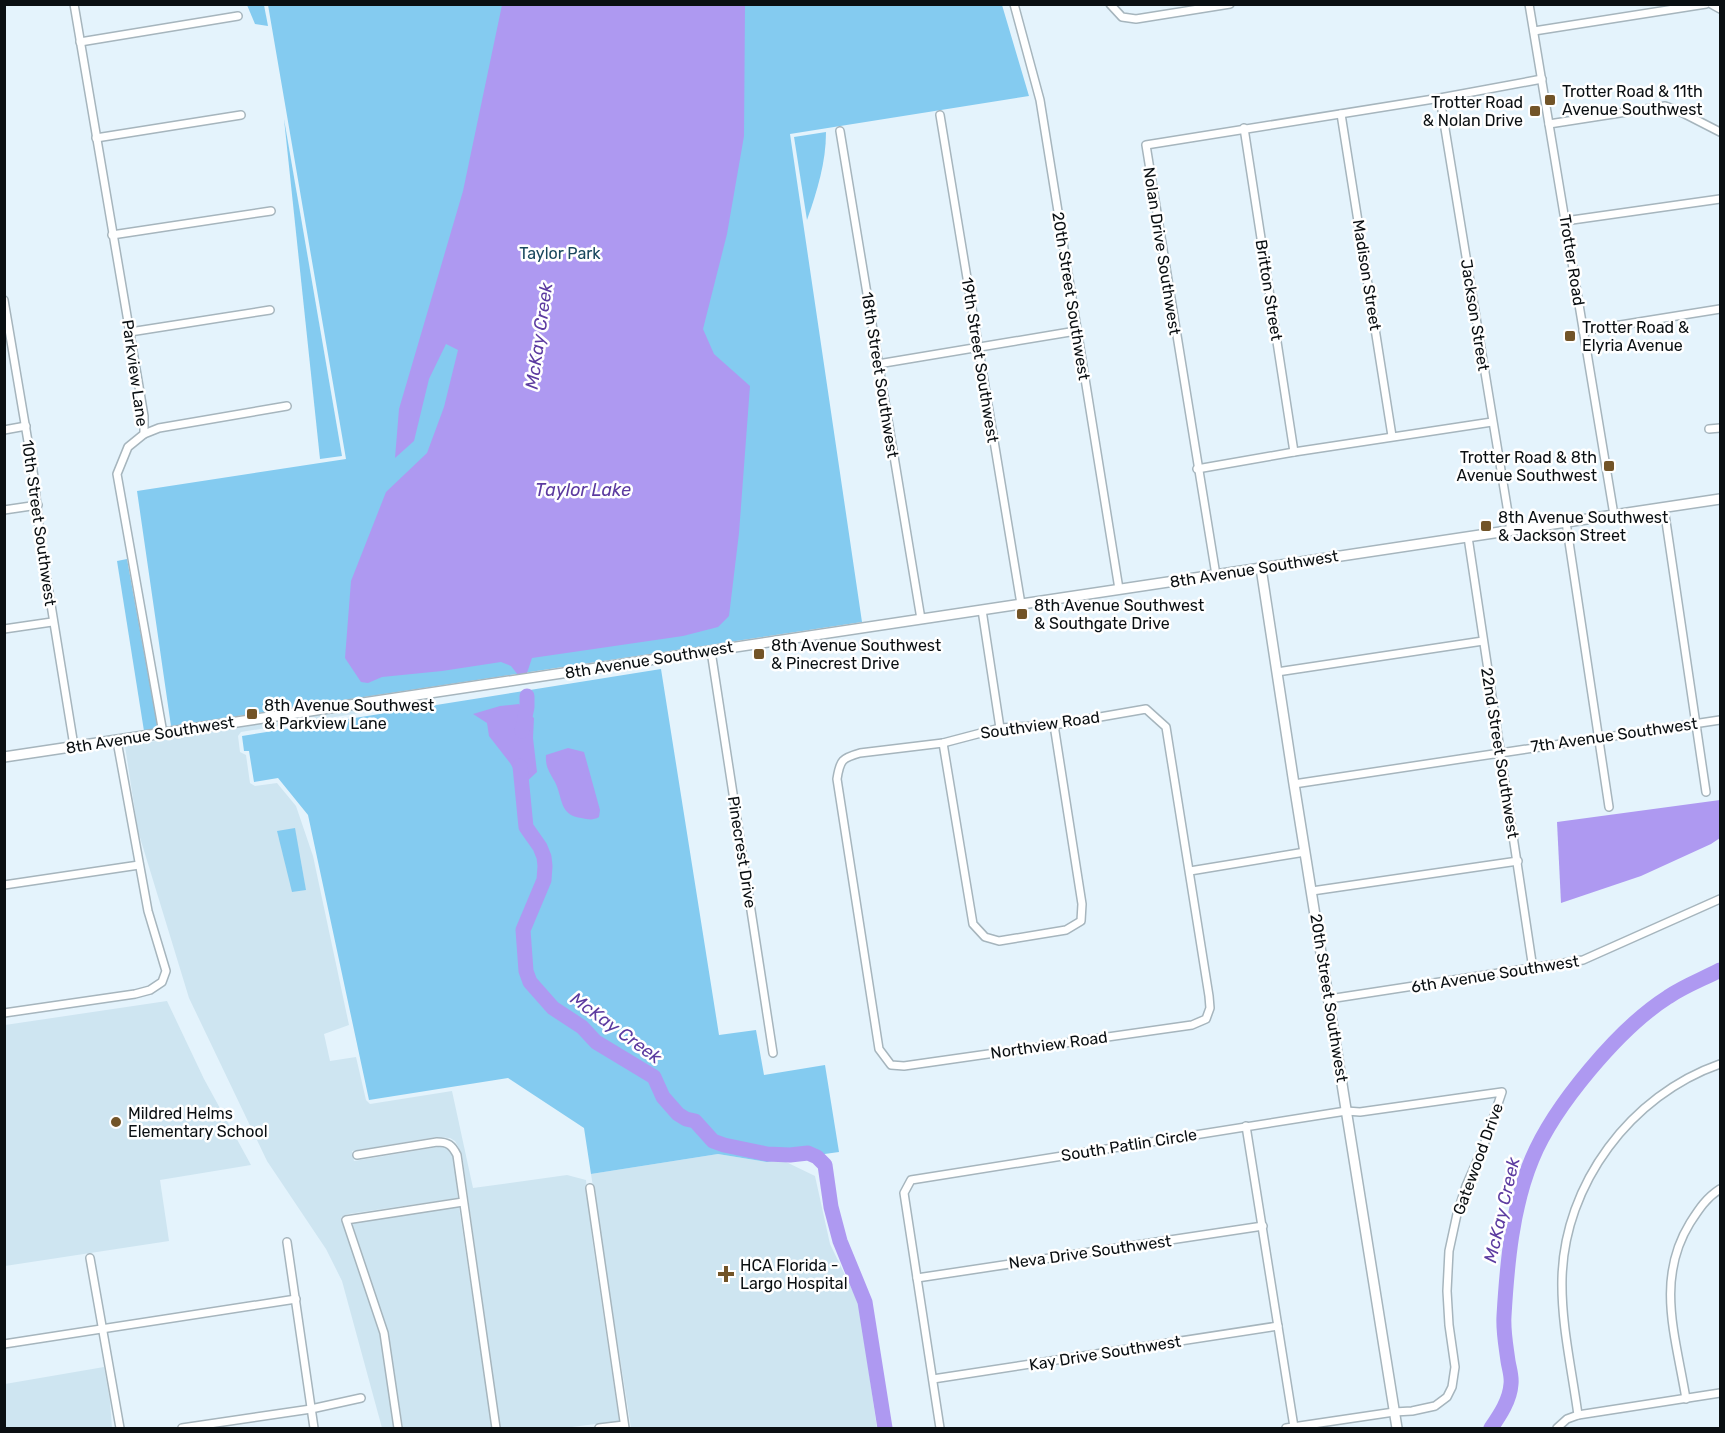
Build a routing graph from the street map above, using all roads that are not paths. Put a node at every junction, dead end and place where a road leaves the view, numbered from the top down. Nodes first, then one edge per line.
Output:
1 (74, 4) edge
2 (1014, 4) edge
3 (1110, 4) edge
4 (1230, 4) edge
5 (1529, 4) edge
6 (1706, 4) edge
7 (1711, 4) edge
8 (1720, 9) edge
9 (238, 16) dead end
10 (1534, 31) junction
11 (81, 42) junction
12 (1542, 80) junction
13 (1440, 98) junction
14 (1341, 114) junction
15 (940, 115) dead end
16 (241, 116) dead end
17 (1549, 124) junction
18 (1244, 128) junction
19 (840, 131) dead end
20 (1720, 132) edge
21 (96, 138) junction
22 (1720, 199) edge
23 (271, 211) dead end
24 (1565, 221) junction
25 (112, 235) junction
26 (4, 300) edge
27 (1720, 309) edge
28 (270, 310) dead end
29 (7, 328) edge
30 (1076, 331) junction
31 (1583, 331) junction
32 (130, 332) junction
33 (977, 346) junction
34 (878, 364) junction
35 (287, 406) dead end
36 (1492, 422) junction
37 (26, 426) junction
38 (1720, 428) edge
39 (4, 429) edge
40 (1709, 429) dead end
41 (144, 434) junction
42 (1392, 436) junction
43 (1294, 452) junction
44 (1197, 469) junction
45 (1720, 499) edge
46 (38, 505) junction
47 (1664, 508) junction
48 (4, 510) edge
49 (1614, 515) junction
50 (1566, 522) junction
51 (1511, 531) junction
52 (1468, 537) junction
53 (1262, 568) junction
54 (1216, 575) junction
55 (1119, 589) junction
56 (1021, 604) junction
57 (982, 610) junction
58 (921, 619) junction
59 (52, 622) junction
60 (4, 629) edge
61 (1483, 641) junction
62 (711, 651) junction
63 (1277, 672) junction
64 (1720, 720) edge
65 (1695, 724) junction
66 (1054, 725) junction
67 (1000, 728) junction
68 (164, 733) junction
69 (1598, 737) junction
70 (117, 741) junction
71 (943, 743) junction
72 (74, 746) junction
73 (1500, 752) junction
74 (4, 757) edge
75 (1294, 784) junction
76 (1706, 792) dead end
77 (1609, 807) dead end
78 (1305, 852) junction
79 (1518, 861) junction
80 (139, 865) junction
81 (1190, 871) junction
82 (4, 885) edge
83 (1312, 891) junction
84 (1720, 899) edge
85 (1533, 969) junction
86 (1329, 999) junction
87 (4, 1013) edge
88 (773, 1053) dead end
89 (1720, 1064) edge
90 (891, 1065) joint
91 (1346, 1111) junction
92 (1246, 1126) junction
93 (357, 1155) dead end
94 (590, 1188) dead end
95 (1720, 1189) edge
96 (463, 1202) junction
97 (1263, 1226) junction
98 (287, 1242) dead end
99 (90, 1258) dead end
100 (917, 1278) junction
101 (296, 1299) junction
102 (1278, 1326) junction
103 (102, 1329) junction
104 (4, 1344) edge
105 (933, 1379) junction
106 (1720, 1393) edge
107 (362, 1398) dead end
108 (1686, 1399) junction
109 (310, 1408) junction
110 (1394, 1412) junction
111 (1578, 1415) junction
112 (624, 1427) edge
113 (120, 1428) edge
114 (182, 1428) edge
115 (314, 1428) edge
116 (398, 1428) edge
117 (496, 1428) edge
118 (599, 1428) edge
119 (940, 1428) edge
120 (1290, 1428) edge
121 (1397, 1428) edge
122 (1557, 1428) edge

1 - 11 street, Parkview Lane
2 - 30 street, 20th Street Southwest
3 - 4 street
5 - 10 street, Trotter Road
6 - 10 street
7 - 8 street
9 - 11 street
10 - 12 street, Trotter Road
11 - 21 street, Parkview Lane
12 - 13 street, Nolan Drive Southwest
12 - 17 street, Trotter Road
13 - 14 street, Nolan Drive Southwest
13 - 36 street, Jackson Street
14 - 18 street, Nolan Drive Southwest
14 - 42 street, Madison Street
15 - 33 street, 19th Street Southwest
16 - 21 street
17 - 20 street
17 - 24 street, Trotter Road
18 - 43 street, Britton Street
18 - 44 street, Nolan Drive Southwest
19 - 34 street, 18th Street Southwest
21 - 25 street, Parkview Lane
22 - 24 street
23 - 25 street
24 - 31 street, Trotter Road
25 - 32 street, Parkview Lane
26 - 29 street, 10th Street Southwest
27 - 31 street
28 - 32 street
29 - 37 street, 10th Street Southwest
30 - 33 street
30 - 55 street, 20th Street Southwest
31 - 49 street, Trotter Road
32 - 41 street, Parkview Lane
33 - 34 street
33 - 56 street, 19th Street Southwest
34 - 58 street, 18th Street Southwest
35 - 41 street
36 - 42 street
36 - 51 street, Jackson Street
37 - 39 street
37 - 46 street, 10th Street Southwest
38 - 40 street
41 - 68 street, Parkview Lane
42 - 43 street
43 - 44 street
44 - 54 street, Nolan Drive Southwest
45 - 47 street, 8th Avenue Southwest
46 - 48 street
46 - 59 street, 10th Street Southwest
47 - 49 street, 8th Avenue Southwest
47 - 65 street
49 - 50 street, 8th Avenue Southwest
50 - 51 street, 8th Avenue Southwest
50 - 69 street
51 - 52 street, 8th Avenue Southwest
52 - 53 street, 8th Avenue Southwest
52 - 61 street, 22nd Street Southwest
53 - 54 street, 8th Avenue Southwest
53 - 63 street, 20th Street Southwest
54 - 55 street, 8th Avenue Southwest
55 - 56 street, 8th Avenue Southwest
56 - 57 street, 8th Avenue Southwest
57 - 58 street, 8th Avenue Southwest
57 - 67 street
58 - 62 street, 8th Avenue Southwest
59 - 60 street
59 - 72 street, 10th Street Southwest
61 - 63 street
61 - 73 street, 22nd Street Southwest
62 - 68 street, 8th Avenue Southwest
62 - 88 street, Pinecrest Drive
63 - 75 street, 20th Street Southwest
64 - 65 street, 7th Avenue Southwest
65 - 69 street, 7th Avenue Southwest
65 - 76 street
66 - 67 street, Southview Road
66 - 71 street
66 - 81 street, Southview Road
67 - 71 street, Southview Road
68 - 70 street, 8th Avenue Southwest
69 - 73 street, 7th Avenue Southwest
69 - 77 street
70 - 72 street, 8th Avenue Southwest
70 - 80 street
71 - 90 street, Southview Road
72 - 74 street, 8th Avenue Southwest
73 - 75 street, 7th Avenue Southwest
73 - 79 street, 22nd Street Southwest
75 - 78 street, 20th Street Southwest
78 - 81 street
78 - 83 street, 20th Street Southwest
79 - 83 street
79 - 85 street, 22nd Street Southwest
80 - 82 street
80 - 87 street
81 - 90 street, Northview Road
83 - 86 street, 20th Street Southwest
84 - 85 street, 6th Avenue Southwest
85 - 86 street, 6th Avenue Southwest
86 - 91 street, 20th Street Southwest
89 - 111 street
91 - 92 street, South Patlin Circle
91 - 110 street, 20th Street Southwest
91 - 110 street, Gatewood Drive
92 - 97 street
92 - 100 street, South Patlin Circle
93 - 96 street
94 - 112 street
95 - 108 street
96 - 116 street
96 - 117 street
97 - 100 street, Neva Drive Southwest
97 - 102 street
98 - 101 street
99 - 103 street
100 - 105 street
101 - 103 street
101 - 109 street
102 - 105 street, Kay Drive Southwest
102 - 120 street
103 - 104 street
103 - 113 street
105 - 119 street
106 - 108 street
107 - 109 street
108 - 111 street
109 - 114 street
109 - 115 street
110 - 120 street
110 - 121 street, 20th Street Southwest
111 - 122 street
112 - 118 street

